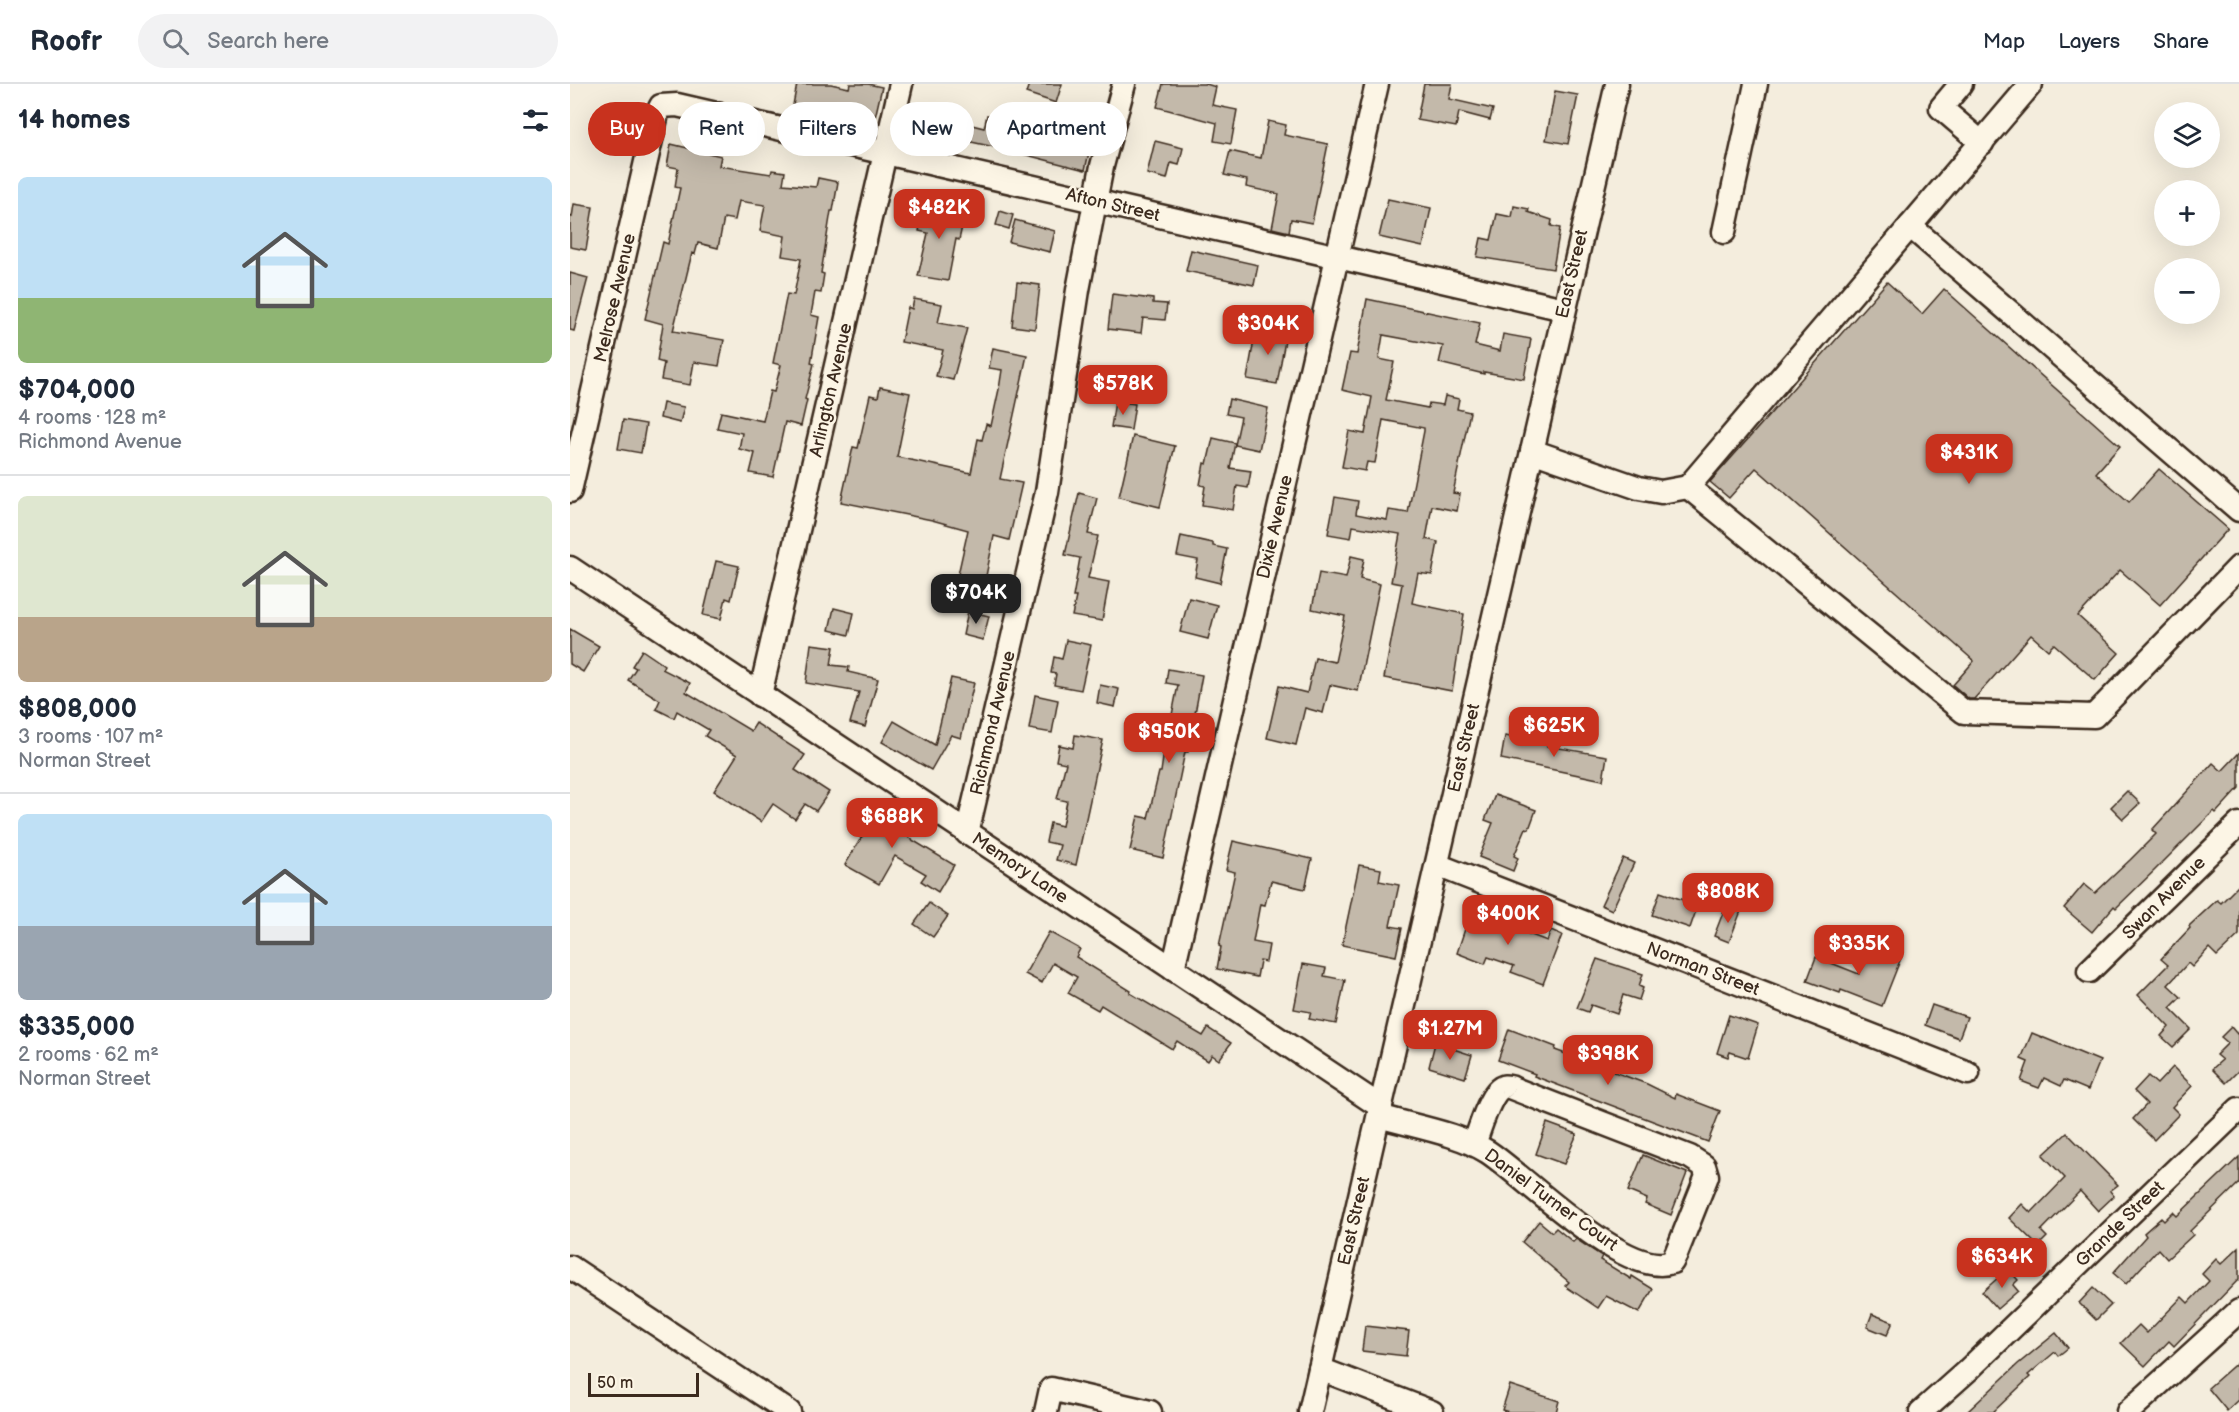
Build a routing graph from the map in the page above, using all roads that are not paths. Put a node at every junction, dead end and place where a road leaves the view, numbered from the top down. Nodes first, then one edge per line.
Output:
1 (901, 84) edge
2 (1124, 84) edge
3 (1377, 84) edge
4 (1617, 84) edge
5 (1756, 84) edge
6 (1961, 84) edge
7 (2031, 84) edge
8 (666, 106) edge
9 (1982, 143) junction
10 (886, 153) junction
11 (647, 156) edge
12 (1095, 201) junction
13 (1910, 226) junction
14 (1724, 232) dead end
15 (1337, 257) junction
16 (1564, 309) junction
17 (1532, 452) junction
18 (1688, 487) junction
19 (570, 491) edge
20 (2239, 510) edge
21 (2239, 567) edge
22 (570, 568) edge
23 (760, 695) junction
24 (2239, 824) edge
25 (968, 833) junction
26 (1437, 865) junction
27 (1173, 969) junction
28 (2090, 971) dead end
29 (1968, 1073) dead end
30 (2238, 1111) edge
31 (1380, 1112) junction
32 (1474, 1145) junction
33 (570, 1267) edge
34 (2239, 1311) edge
35 (1320, 1369) junction
36 (789, 1412) edge
37 (1046, 1412) edge
38 (1150, 1412) edge
39 (1310, 1412) edge
40 (1432, 1412) edge
41 (1921, 1412) edge
42 (2128, 1412) edge

1 - 10 street, Arlington Avenue
2 - 12 street, Richmond Avenue
3 - 15 street, Dixie Avenue
4 - 16 street, East Street
5 - 14 street
6 - 9 street
7 - 9 street
8 - 10 street, Afton Street
9 - 13 street
10 - 12 street, Afton Street
10 - 23 street, Arlington Avenue
11 - 19 street, Melrose Avenue
12 - 15 street, Afton Street
12 - 25 street, Richmond Avenue
13 - 18 street
13 - 20 street
15 - 16 street, Afton Street
15 - 27 street, Dixie Avenue
16 - 17 street, East Street
17 - 18 street
17 - 26 street, East Street
18 - 21 street
22 - 23 street, Memory Lane
23 - 25 street, Memory Lane
24 - 28 street, Swan Avenue
25 - 27 street, Memory Lane
26 - 29 street, Norman Street
26 - 31 street, East Street
27 - 31 street, Memory Lane
30 - 41 street, Grande Street
31 - 32 street, Daniel Turner Court
31 - 35 street, East Street
32 - 32 street, Daniel Turner Court
33 - 36 street
34 - 42 street
35 - 39 street, East Street
35 - 40 street
37 - 38 street

